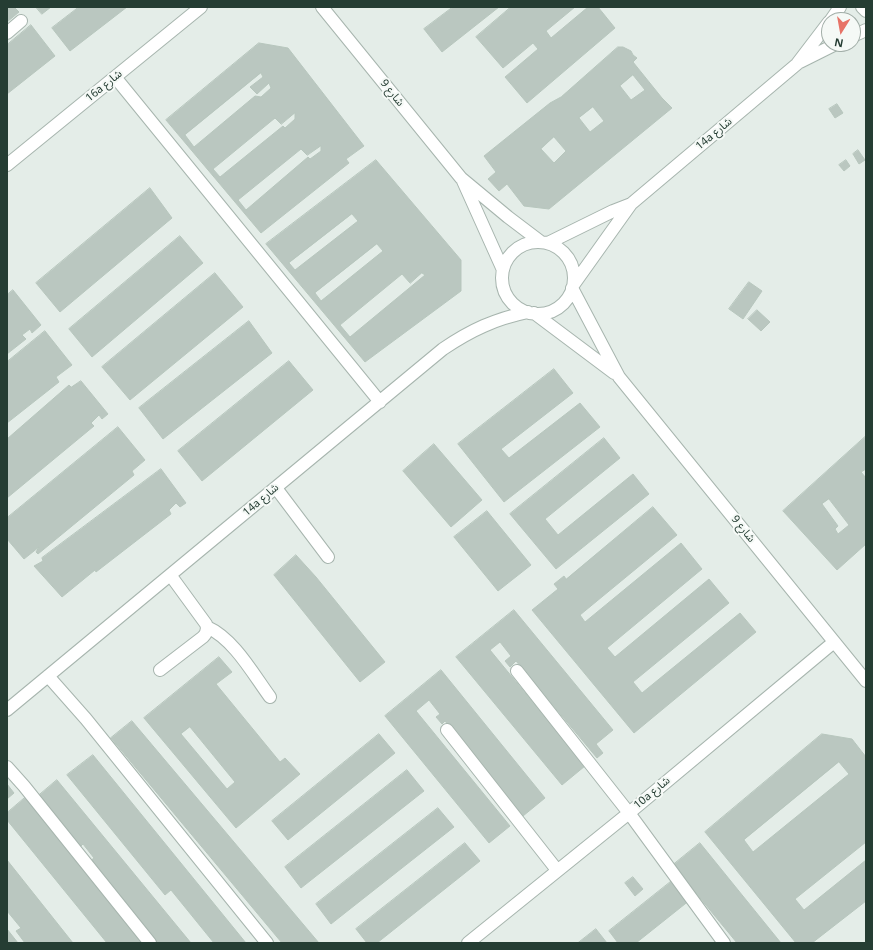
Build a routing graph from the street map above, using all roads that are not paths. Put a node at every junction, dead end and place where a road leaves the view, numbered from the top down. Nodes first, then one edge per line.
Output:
1 (201, 7) edge
2 (322, 7) edge
3 (862, 7) edge
4 (866, 11) edge
5 (21, 22) dead end
6 (7, 33) edge
7 (821, 33) edge
8 (821, 52) edge
9 (797, 64) junction
10 (115, 77) junction
11 (7, 165) edge
12 (461, 178) junction
13 (631, 204) junction
14 (544, 243) junction
15 (503, 270) junction
16 (573, 286) junction
17 (531, 313) junction
18 (619, 377) junction
19 (380, 402) junction
20 (276, 488) junction
21 (328, 557) dead end
22 (171, 576) junction
23 (207, 627) junction
24 (834, 642) junction
25 (160, 670) dead end
26 (517, 671) dead end
27 (48, 676) junction
28 (866, 681) edge
29 (270, 697) dead end
30 (7, 710) edge
31 (447, 730) dead end
32 (7, 767) edge
33 (629, 813) junction
34 (557, 870) junction
35 (150, 943) edge
36 (267, 943) edge
37 (468, 943) edge
38 (724, 943) edge

1 - 10 street, 16a شارع
2 - 12 street, شارع 9
3 - 4 street
5 - 6 street
7 - 9 street, 14a شارع
8 - 9 street, 14a شارع
9 - 13 street, 14a شارع
10 - 11 street, 16a شارع
10 - 19 street
12 - 14 street, شارع 9
12 - 15 street, شارع 9
13 - 14 street, 14a شارع
13 - 16 street, 14a شارع
14 - 15 street
14 - 16 street
15 - 17 street
16 - 17 street
16 - 18 street, شارع 9
17 - 18 street, شارع 9
17 - 19 street, 14a شارع
18 - 24 street, شارع 9
19 - 20 street, 14a شارع
20 - 21 street
20 - 22 street, 14a شارع
22 - 23 street
22 - 27 street, 14a شارع
23 - 25 street
23 - 29 street
24 - 28 street, شارع 9
24 - 33 street, 10a شارع
26 - 33 street
27 - 30 street, 14a شارع
27 - 36 street
31 - 34 street
32 - 35 street
33 - 34 street, 10a شارع
33 - 38 street
34 - 37 street, 10a شارع

